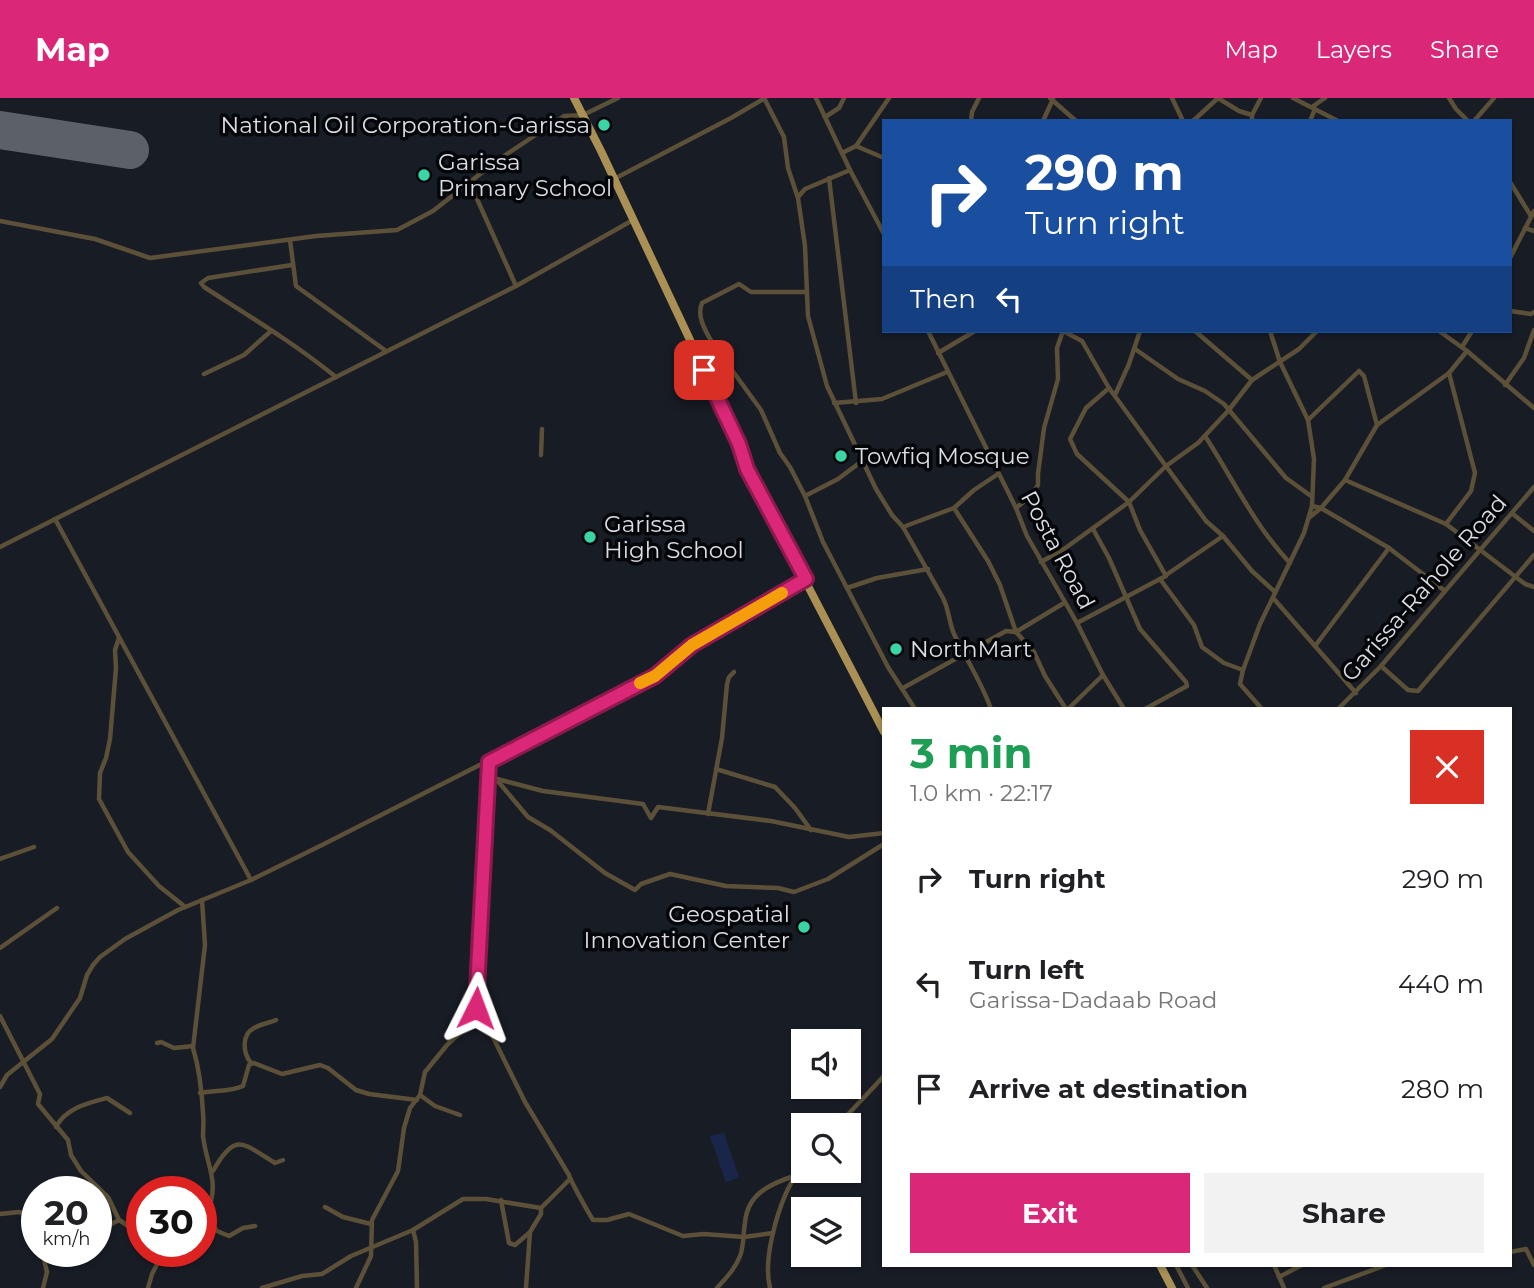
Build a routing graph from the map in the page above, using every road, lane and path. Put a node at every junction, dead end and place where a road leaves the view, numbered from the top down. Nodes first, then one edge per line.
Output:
1 (574, 98) edge
2 (618, 98) edge
3 (765, 98) edge
4 (816, 98) edge
5 (844, 98) edge
6 (888, 98) edge
7 (979, 98) edge
8 (1172, 98) edge
9 (1218, 98) edge
10 (1261, 98) edge
11 (1293, 98) edge
12 (1325, 98) edge
13 (1449, 98) edge
14 (1494, 98) edge
15 (1052, 99) edge
16 (1314, 108) junction
17 (583, 115) junction
18 (825, 117) junction
19 (1252, 118) edge
20 (971, 119) edge
21 (1044, 119) edge
22 (1074, 119) edge
23 (1182, 119) edge
24 (1195, 119) edge
25 (1311, 119) edge
26 (1334, 119) edge
27 (1466, 119) edge
28 (1476, 119) edge
29 (856, 146) junction
30 (842, 153) junction
31 (882, 157) edge
32 (850, 170) junction
33 (828, 178) junction
34 (613, 179) junction
35 (469, 181) junction
36 (1512, 185) edge
37 (798, 198) junction
38 (1533, 214) edge
39 (634, 220) junction
40 (0, 221) edge
41 (1525, 228) junction
42 (882, 230) edge
43 (1534, 231) edge
44 (290, 240) junction
45 (1512, 254) edge
46 (292, 265) junction
47 (516, 286) junction
48 (806, 292) junction
49 (1512, 311) edge
50 (1534, 312) edge
51 (1534, 330) edge
52 (271, 331) junction
53 (929, 333) edge
54 (972, 333) edge
55 (1062, 333) edge
56 (1067, 333) edge
57 (1139, 333) edge
58 (1197, 333) edge
59 (1271, 333) edge
60 (1315, 333) edge
61 (1441, 333) edge
62 (1471, 333) edge
63 (1462, 346) junction
64 (693, 347) junction
65 (1135, 349) junction
66 (386, 351) junction
67 (1467, 351) junction
68 (717, 352) junction
69 (938, 353) junction
70 (1280, 362) junction
71 (947, 372) junction
72 (1450, 373) junction
73 (204, 374) dead end
74 (336, 377) junction
75 (1252, 380) junction
76 (1506, 384) junction
77 (1109, 388) junction
78 (1115, 395) junction
79 (856, 402) junction
80 (834, 403) junction
81 (1534, 408) edge
82 (1228, 411) junction
83 (1308, 420) junction
84 (1377, 425) junction
85 (542, 429) dead end
86 (1205, 436) junction
87 (541, 455) dead end
88 (862, 461) junction
89 (1166, 466) junction
90 (998, 474) junction
91 (1345, 480) junction
92 (1534, 487) edge
93 (806, 496) junction
94 (1311, 496) junction
95 (1129, 502) junction
96 (1312, 506) junction
97 (954, 508) junction
98 (1016, 508) junction
99 (1321, 508) junction
100 (1513, 514) junction
101 (1310, 517) junction
102 (55, 519) junction
103 (1446, 524) junction
104 (903, 527) junction
105 (1093, 529) junction
106 (1534, 531) edge
107 (1223, 536) junction
108 (0, 547) edge
109 (1389, 548) junction
110 (1482, 550) junction
111 (1534, 555) edge
112 (1041, 562) junction
113 (1290, 563) junction
114 (928, 569) junction
115 (1166, 576) junction
116 (1515, 576) junction
117 (806, 579) junction
118 (1160, 579) junction
119 (1534, 587) edge
120 (847, 589) junction
121 (1275, 592) junction
122 (1445, 592) junction
123 (1127, 596) junction
124 (1274, 599) junction
125 (1064, 603) junction
126 (1077, 623) junction
127 (1016, 632) junction
128 (120, 637) junction
129 (1315, 646) junction
130 (965, 654) junction
131 (1381, 666) junction
132 (1243, 670) junction
133 (734, 671) dead end
134 (1102, 675) junction
135 (903, 688) junction
136 (1356, 693) junction
137 (914, 707) edge
138 (990, 707) edge
139 (1066, 707) edge
140 (1069, 707) edge
141 (1123, 707) edge
142 (1148, 707) edge
143 (1260, 707) edge
144 (1340, 707) edge
145 (882, 728) edge
146 (489, 762) junction
147 (716, 769) junction
148 (490, 772) junction
149 (496, 778) junction
150 (708, 814) junction
151 (811, 830) junction
152 (882, 833) edge
153 (882, 845) edge
154 (34, 847) dead end
155 (0, 859) edge
156 (251, 880) junction
157 (202, 900) junction
158 (184, 906) junction
159 (57, 908) dead end
160 (0, 947) edge
161 (480, 1014) junction
162 (0, 1016) edge
163 (276, 1020) dead end
164 (157, 1043) dead end
165 (193, 1046) junction
166 (24, 1061) junction
167 (251, 1063) junction
168 (882, 1078) edge
169 (0, 1087) edge
170 (200, 1093) junction
171 (419, 1097) junction
172 (130, 1113) dead end
173 (849, 1113) edge
174 (460, 1115) dead end
175 (56, 1127) junction
176 (283, 1160) dead end
177 (213, 1171) junction
178 (213, 1176) edge
179 (791, 1177) edge
180 (791, 1180) edge
181 (569, 1181) junction
182 (502, 1200) junction
183 (325, 1206) dead end
184 (541, 1208) junction
185 (21, 1213) edge
186 (0, 1214) edge
187 (119, 1220) junction
188 (112, 1224) edge
189 (372, 1224) junction
190 (126, 1225) edge
191 (255, 1226) dead end
192 (413, 1230) junction
193 (217, 1231) edge
194 (530, 1232) junction
195 (773, 1233) junction
196 (744, 1237) junction
197 (371, 1247) junction
198 (1512, 1252) edge
199 (1534, 1265) edge
200 (46, 1267) edge
201 (156, 1267) edge
202 (1161, 1267) edge
203 (1177, 1267) edge
204 (1193, 1267) edge
205 (1275, 1267) edge
206 (1299, 1267) edge
207 (1382, 1267) edge
208 (1279, 1277) junction
209 (43, 1288) edge
210 (148, 1288) edge
211 (262, 1288) edge
212 (356, 1288) edge
213 (417, 1288) edge
214 (526, 1288) edge
215 (717, 1288) edge
216 (770, 1288) edge
217 (1172, 1288) edge
218 (1188, 1288) edge
219 (1207, 1288) edge
220 (1284, 1288) edge
221 (1324, 1288) edge

1 - 17 highway
2 - 17 street
3 - 34 street
3 - 37 street
4 - 18 street
5 - 18 street
6 - 29 street
7 - 20 street
8 - 23 street
9 - 19 street
9 - 24 street
10 - 19 street
11 - 16 street
12 - 16 street
13 - 27 street
14 - 28 street
15 - 21 street
15 - 22 street
16 - 25 street
16 - 26 street
17 - 34 highway
17 - 35 street
18 - 30 street
29 - 30 street
29 - 31 street
30 - 32 street
32 - 33 street
32 - 42 street
33 - 37 street
33 - 79 street
34 - 39 highway
35 - 44 street
35 - 47 street
36 - 38 street
37 - 48 street
38 - 41 street
39 - 47 street
39 - 64 highway
40 - 44 street
41 - 43 street
41 - 45 street
44 - 46 street
46 - 52 street
46 - 66 street
47 - 66 street
48 - 68 street
48 - 80 street
49 - 50 street
51 - 76 street
52 - 73 street
52 - 74 street
53 - 69 street, Posta Road
54 - 69 street
55 - 98 street
56 - 77 street
57 - 65 street
58 - 75 street
59 - 70 street
60 - 70 street
61 - 63 street
62 - 63 street
63 - 67 street
64 - 68 street
64 - 117 highway
65 - 78 street
65 - 82 street
66 - 74 street
67 - 72 street
67 - 76 street
68 - 93 street
69 - 71 street, Posta Road
70 - 75 street
70 - 83 street
71 - 79 street
71 - 90 street, Posta Road
72 - 84 street
72 - 103 street
74 - 102 street
75 - 82 street
76 - 81 street
77 - 78 street
77 - 95 street
78 - 89 street
79 - 80 street
80 - 88 street
82 - 86 street
82 - 94 street
83 - 84 street
83 - 94 street
84 - 91 street
85 - 87 street
86 - 89 street
86 - 113 street
88 - 93 street
88 - 104 street
89 - 95 street
89 - 107 street
90 - 97 street
90 - 98 street, Posta Road
91 - 99 street
91 - 103 street
92 - 100 street, Garissa-Rahole Road
93 - 120 street
94 - 96 street
95 - 105 street
95 - 115 street
96 - 99 street
96 - 101 street
97 - 104 street
97 - 127 street
98 - 112 street, Posta Road
99 - 101 street
99 - 109 street
100 - 106 street
100 - 110 street, Garissa-Rahole Road
101 - 113 street
102 - 108 street
102 - 128 street
103 - 110 street
104 - 114 street
105 - 112 street
105 - 123 street
107 - 115 street
107 - 121 street
109 - 122 street
109 - 129 street
110 - 116 street
110 - 122 street, Garissa-Rahole Road
111 - 116 street
112 - 125 street, Posta Road
113 - 121 street
114 - 120 street
114 - 130 street
115 - 118 street
116 - 119 street
116 - 131 street
117 - 145 highway
117 - 146 street
118 - 123 street
118 - 132 street
120 - 135 street
121 - 124 street
122 - 131 street, Garissa-Rahole Road
123 - 126 street
123 - 142 street
124 - 129 street
124 - 132 street
125 - 126 street, Posta Road
125 - 127 street
126 - 134 street, Posta Road
127 - 130 street
127 - 139 street
128 - 156 street
128 - 158 street
129 - 136 street
130 - 135 street
130 - 138 street
131 - 136 street, Garissa-Rahole Road
132 - 143 street
133 - 147 street
134 - 140 street
134 - 141 street, Posta Road
135 - 137 street
136 - 144 street, Garissa-Rahole Road
146 - 148 street
146 - 156 street
147 - 150 street
147 - 151 street
148 - 149 street
148 - 161 street
149 - 150 street
149 - 153 street
150 - 151 street
151 - 152 street
154 - 155 street
156 - 157 street
157 - 158 street
157 - 165 street
158 - 166 street
159 - 160 street
161 - 171 street
161 - 181 street
162 - 166 street
163 - 167 street
164 - 165 street
165 - 170 street
166 - 169 street
166 - 175 street
167 - 170 street
167 - 171 street
168 - 173 street
170 - 177 street
171 - 174 street
171 - 189 street
172 - 175 street
175 - 187 street
176 - 177 street
177 - 178 street
179 - 196 street
180 - 195 street
181 - 184 street
181 - 196 street
182 - 184 street
182 - 192 street
182 - 194 street
183 - 189 street
184 - 194 street
185 - 186 street
187 - 188 street
187 - 190 street
189 - 197 street
191 - 193 street
192 - 197 street
192 - 213 street
194 - 214 street
195 - 196 street
195 - 216 street
196 - 215 street
197 - 211 street
197 - 212 street
198 - 199 street
200 - 209 street
201 - 210 street
202 - 217 highway
203 - 218 street
204 - 219 street
205 - 208 street
206 - 208 street
207 - 221 street
208 - 220 street

